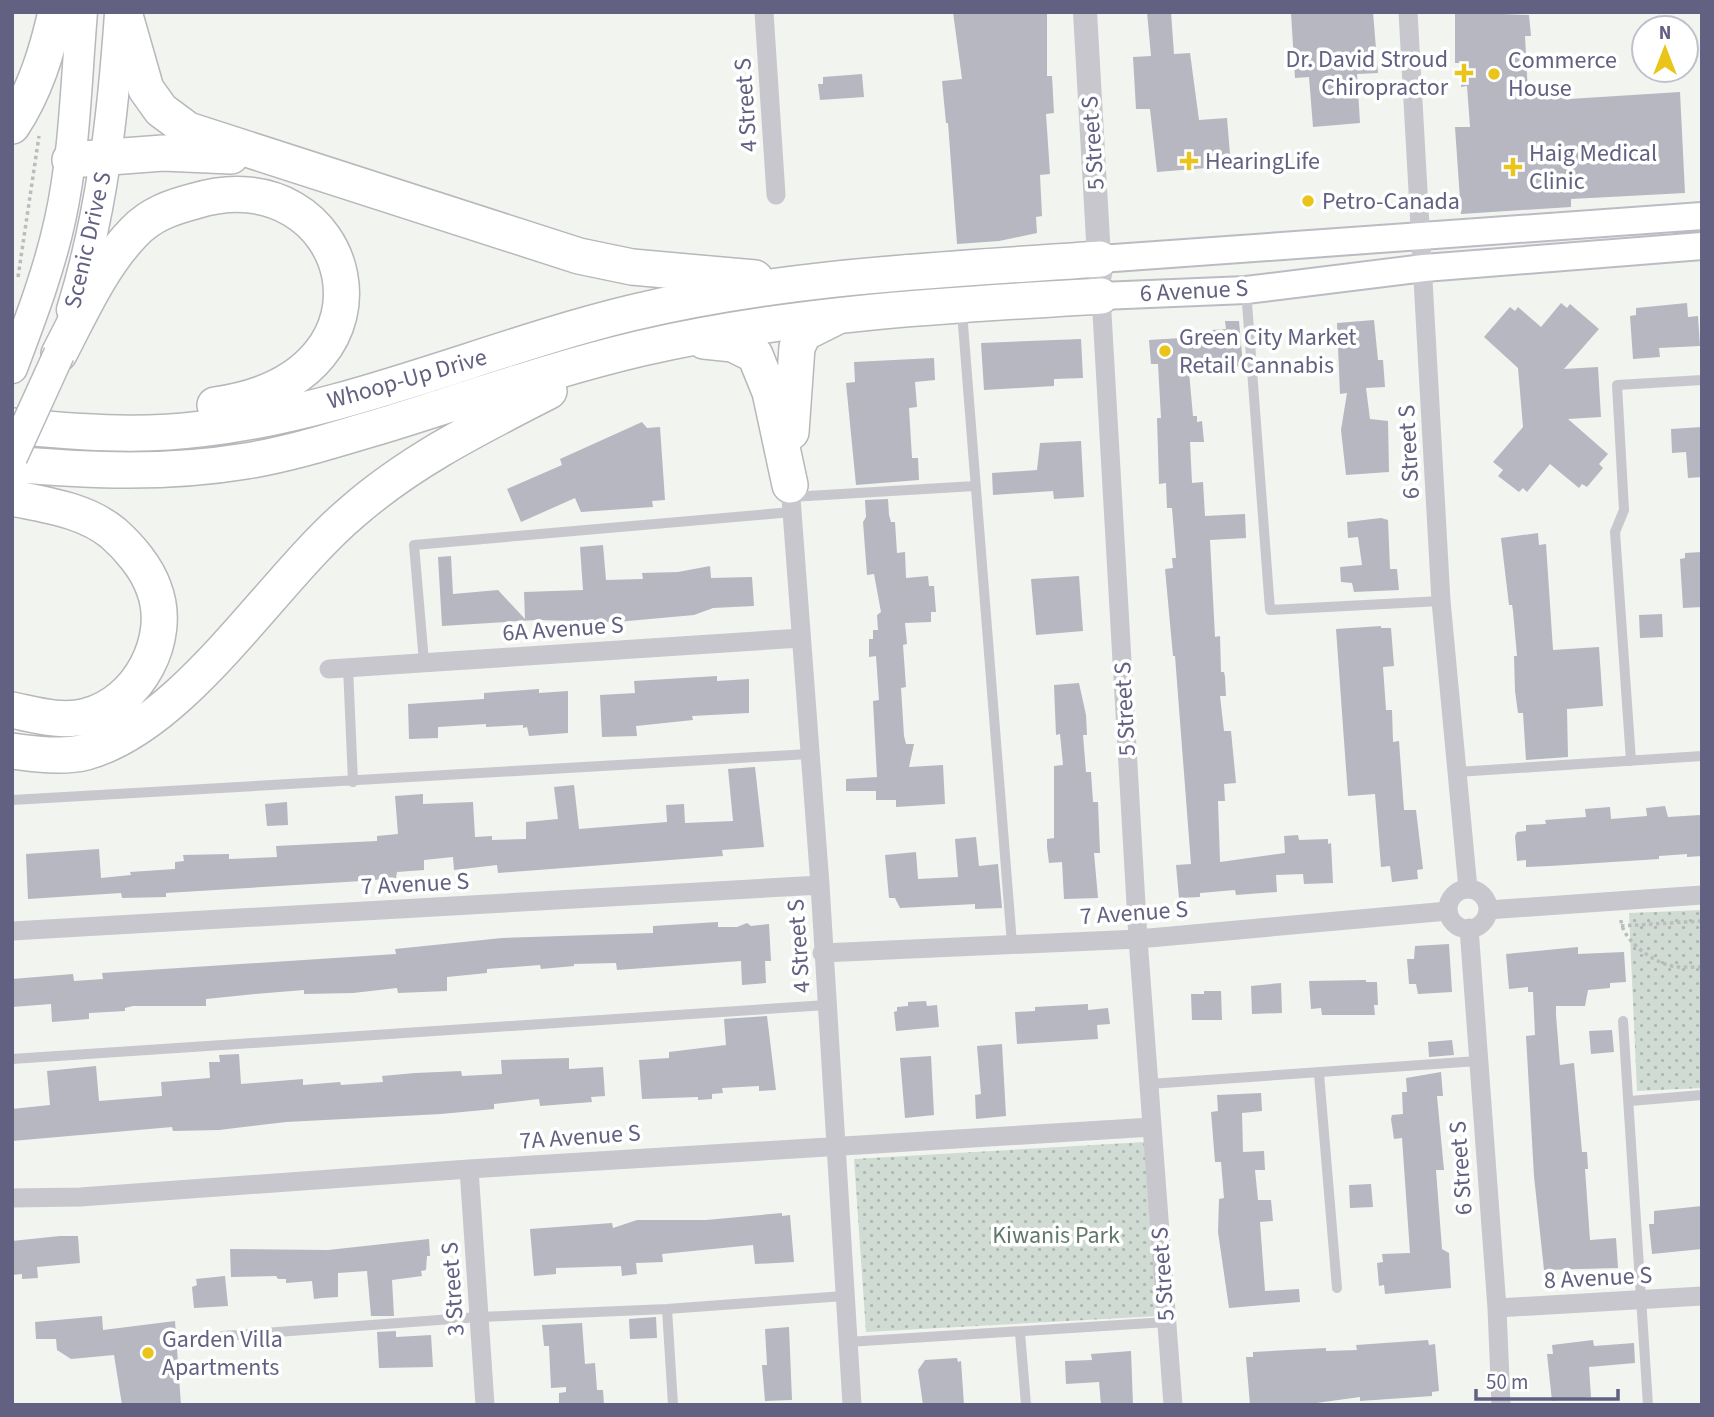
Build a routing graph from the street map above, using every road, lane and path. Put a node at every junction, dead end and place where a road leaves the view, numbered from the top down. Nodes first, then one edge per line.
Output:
1 (56, 12) edge
2 (82, 12) edge
3 (122, 12) edge
4 (764, 12) edge
5 (1085, 12) edge
6 (1408, 12) edge
7 (19, 116) edge
8 (108, 155) junction
9 (287, 159) junction
10 (70, 160) junction
11 (776, 195) dead end
12 (1702, 216) edge
13 (1421, 237) junction
14 (1702, 246) edge
15 (1100, 259) junction
16 (1424, 268) junction
17 (796, 283) junction
18 (18, 289) dead end
19 (1246, 290) junction
20 (1101, 296) junction
21 (961, 304) junction
22 (842, 314) junction
23 (687, 339) junction
24 (624, 353) junction
25 (59, 354) junction
26 (16, 359) edge
27 (1702, 380) edge
28 (12, 403) edge
29 (12, 426) edge
30 (12, 457) edge
31 (12, 464) edge
32 (975, 486) junction
33 (12, 498) edge
34 (791, 498) junction
35 (1441, 601) junction
36 (801, 638) junction
37 (424, 662) junction
38 (339, 668) joint
39 (12, 710) edge
40 (14, 750) edge
41 (809, 754) junction
42 (1702, 756) edge
43 (1631, 761) junction
44 (1457, 772) junction
45 (353, 782) junction
46 (12, 800) edge
47 (820, 886) junction
48 (1468, 889) junction
49 (1702, 895) edge
50 (1619, 900) junction
51 (1488, 910) junction
52 (1448, 911) junction
53 (1702, 921) edge
54 (1621, 926) junction
55 (1469, 928) junction
56 (12, 931) edge
57 (1138, 940) junction
58 (1012, 944) junction
59 (822, 953) junction
60 (1702, 967) edge
61 (827, 1004) junction
62 (1623, 1021) dead end
63 (12, 1059) edge
64 (1478, 1061) junction
65 (1319, 1074) junction
66 (1149, 1084) junction
67 (1702, 1095) edge
68 (1630, 1101) junction
69 (1152, 1127) junction
70 (833, 1146) junction
71 (469, 1169) junction
72 (12, 1198) edge
73 (1337, 1288) dead end
74 (844, 1296) junction
75 (1702, 1296) edge
76 (1640, 1300) junction
77 (1497, 1308) junction
78 (667, 1309) junction
79 (479, 1317) junction
80 (1167, 1322) junction
81 (1020, 1333) junction
82 (223, 1336) dead end
83 (847, 1342) junction
84 (485, 1405) edge
85 (673, 1405) edge
86 (852, 1405) edge
87 (1026, 1405) edge
88 (1173, 1405) edge
89 (1500, 1405) edge
90 (1648, 1405) edge

1 - 7 highway
2 - 10 main road, Scenic Drive S
3 - 8 main road, Scenic Drive S
3 - 9 highway
4 - 11 street, 4 Street S
5 - 15 street, 5 Street S
6 - 13 street, 6 Street S
7 - 18 path
8 - 9 highway
8 - 10 highway
8 - 25 main road, Scenic Drive S
9 - 17 highway
10 - 26 main road, Scenic Drive S
12 - 13 main road, 6 Avenue S
13 - 15 main road, 6 Avenue S
13 - 16 street, 6 Street S
14 - 16 main road, 6 Avenue S
15 - 17 highway, 6 Avenue S
15 - 20 street, 5 Street S
16 - 19 main road, 6 Avenue S
16 - 35 street, 6 Street S
17 - 29 highway, Whoop-Up Drive
19 - 20 main road, 6 Avenue S
19 - 35 lane
20 - 21 highway, 6 Avenue S
20 - 57 street, 5 Street S
21 - 22 highway, 6 Avenue S
21 - 32 lane
22 - 23 highway, 6 Avenue S
22 - 34 highway
23 - 24 highway, Whoop-Up Drive
23 - 34 highway
24 - 31 highway, Whoop-Up Drive
24 - 40 highway
25 - 28 highway
25 - 30 main road, Scenic Drive S, bridge
27 - 43 lane
32 - 34 lane
32 - 58 lane
33 - 39 highway
34 - 36 street, 4 Street S
34 - 37 lane
35 - 44 street, 6 Street S
36 - 37 street, 6A Avenue S
36 - 41 street, 4 Street S
37 - 38 street, 6A Avenue S
38 - 45 lane
41 - 45 lane
41 - 47 street, 4 Street S
42 - 43 lane
43 - 44 lane
44 - 48 street, 6 Street S
45 - 46 lane
47 - 56 street, 7 Avenue S
47 - 59 street, 4 Street S
48 - 51 street
48 - 52 street
49 - 50 street
50 - 51 street
50 - 54 path
51 - 55 street
52 - 55 street
52 - 57 street, 7 Avenue S
53 - 54 path
54 - 60 path
55 - 64 street, 6 Street S
57 - 58 street, 7 Avenue S
57 - 66 street, 5 Street S
58 - 59 street, 7 Avenue S
59 - 61 street, 4 Street S
61 - 63 lane
61 - 70 street, 4 Street S
62 - 68 lane
64 - 65 lane
64 - 77 street, 6 Street S
65 - 66 lane
65 - 73 lane
66 - 69 street, 5 Street S
67 - 68 lane
68 - 76 lane
69 - 70 street, 7A Avenue S
69 - 80 street, 5 Street S
70 - 71 street, 7A Avenue S
70 - 74 street, 4 Street S
71 - 72 street, 7A Avenue S
71 - 79 street, 3 Street S
74 - 78 lane
74 - 83 street, 4 Street S
75 - 76 street, 8 Avenue S
76 - 77 street, 8 Avenue S
76 - 90 lane
77 - 89 street, 6 Street S
78 - 79 lane
78 - 85 lane
79 - 82 lane
79 - 84 street, 3 Street S
80 - 81 lane
80 - 88 street, 5 Street S
81 - 83 lane
81 - 87 lane
83 - 86 street, 4 Street S

